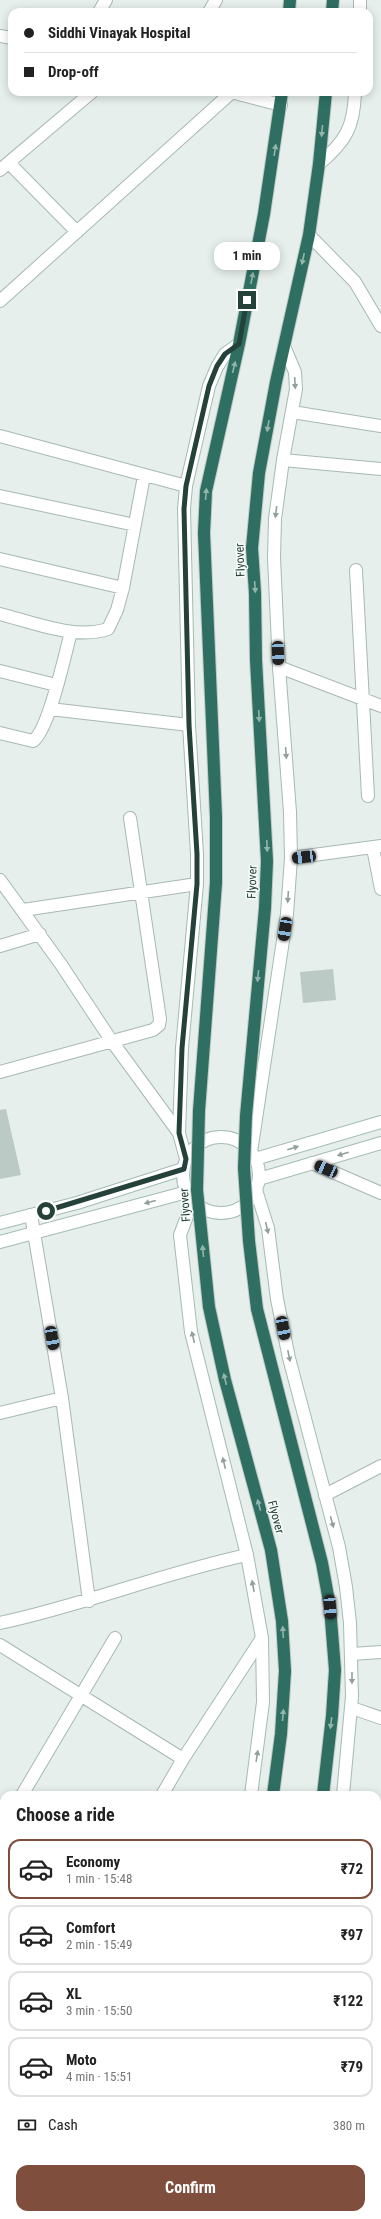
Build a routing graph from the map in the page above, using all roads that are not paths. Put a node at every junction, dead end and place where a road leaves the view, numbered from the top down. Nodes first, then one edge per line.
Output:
1 (87, 96) edge
2 (228, 96) edge
3 (247, 96) edge
4 (282, 96) edge
5 (326, 96) edge
6 (355, 96) edge
7 (281, 105) junction
8 (319, 164) junction
9 (4, 166) edge
10 (78, 232) junction
11 (308, 235) junction
12 (0, 301) edge
13 (381, 326) edge
14 (239, 344) junction
15 (284, 346) junction
16 (292, 412) junction
17 (381, 426) edge
18 (0, 436) edge
19 (282, 460) junction
20 (381, 469) edge
21 (144, 476) junction
22 (186, 486) junction
23 (0, 496) edge
24 (135, 525) junction
25 (0, 558) edge
26 (356, 570) dead end
27 (123, 588) junction
28 (0, 614) edge
29 (71, 632) junction
30 (279, 668) junction
31 (0, 671) edge
32 (56, 684) junction
33 (362, 699) junction
34 (381, 706) edge
35 (50, 709) junction
36 (189, 725) junction
37 (0, 733) edge
38 (368, 796) dead end
39 (130, 818) dead end
40 (377, 847) edge
41 (291, 858) junction
42 (0, 880) edge
43 (197, 884) junction
44 (381, 889) edge
45 (143, 893) junction
46 (23, 910) junction
47 (40, 934) junction
48 (0, 946) edge
49 (111, 1040) junction
50 (0, 1072) edge
51 (381, 1122) edge
52 (179, 1133) junction
53 (381, 1143) edge
54 (253, 1156) junction
55 (312, 1163) junction
56 (185, 1164) junction
57 (258, 1185) junction
58 (381, 1193) edge
59 (190, 1196) junction
60 (31, 1215) junction
61 (0, 1223) edge
62 (34, 1233) junction
63 (0, 1242) edge
64 (62, 1398) junction
65 (0, 1413) edge
66 (381, 1466) edge
67 (325, 1495) junction
68 (247, 1555) junction
69 (89, 1601) junction
70 (0, 1624) edge
71 (115, 1638) dead end
72 (262, 1638) junction
73 (0, 1645) edge
74 (381, 1652) edge
75 (352, 1654) junction
76 (81, 1696) junction
77 (352, 1708) junction
78 (381, 1718) edge
79 (183, 1759) junction
80 (24, 1791) edge
81 (164, 1791) edge
82 (252, 1791) edge
83 (274, 1791) edge
84 (323, 1791) edge
85 (342, 1791) edge

1 - 9 street
2 - 10 street
3 - 7 street
4 - 7 highway, Flyover
5 -> 8 highway, Flyover
6 - 8 street
14 -> 7 highway, Flyover
8 - 11 highway, Flyover
9 - 10 street
10 - 12 street
11 - 13 street
11 -> 15 highway, Flyover
14 - 22 street
83 -> 14 highway, Flyover, bridge
15 -> 16 street
15 -> 84 highway, Flyover, bridge
16 - 17 street
16 - 19 street
18 - 21 street
19 - 20 street
19 -> 30 street
21 - 22 street
21 - 24 street
22 - 36 street
23 - 24 street
24 - 27 street
25 - 27 street
26 - 33 street
27 - 29 street
28 - 29 street
29 - 32 street
30 - 33 street
30 -> 41 street
31 - 32 street
32 - 35 street
33 - 34 street
33 - 38 street
35 - 36 street
35 - 37 street
36 - 43 street
39 - 45 street
40 - 41 street
40 - 44 street
41 -> 54 street
42 - 46 street
43 - 45 street
43 - 52 street
45 - 46 street
45 - 49 street
46 - 47 street
47 - 48 street
47 - 49 street
49 - 50 street
49 - 52 street
54 -> 51 street
52 - 56 street
53 -> 55 street
54 - 56 street
54 - 57 street
55 - 57 street
55 - 58 street
56 - 59 street
56 - 60 street
57 - 59 street
57 -> 67 street
59 -> 62 street
68 -> 59 street
60 - 61 street
60 - 62 street
62 - 63 street
62 - 64 street
64 - 65 street
64 - 69 street
66 - 67 street
67 -> 75 street
68 - 69 street
72 -> 68 street
69 - 70 street
71 - 76 street
72 - 79 street
82 -> 72 street
73 - 76 street
74 - 75 street
75 -> 77 street
76 - 79 street
76 - 80 street
77 - 78 street
77 - 85 street
79 - 81 street

